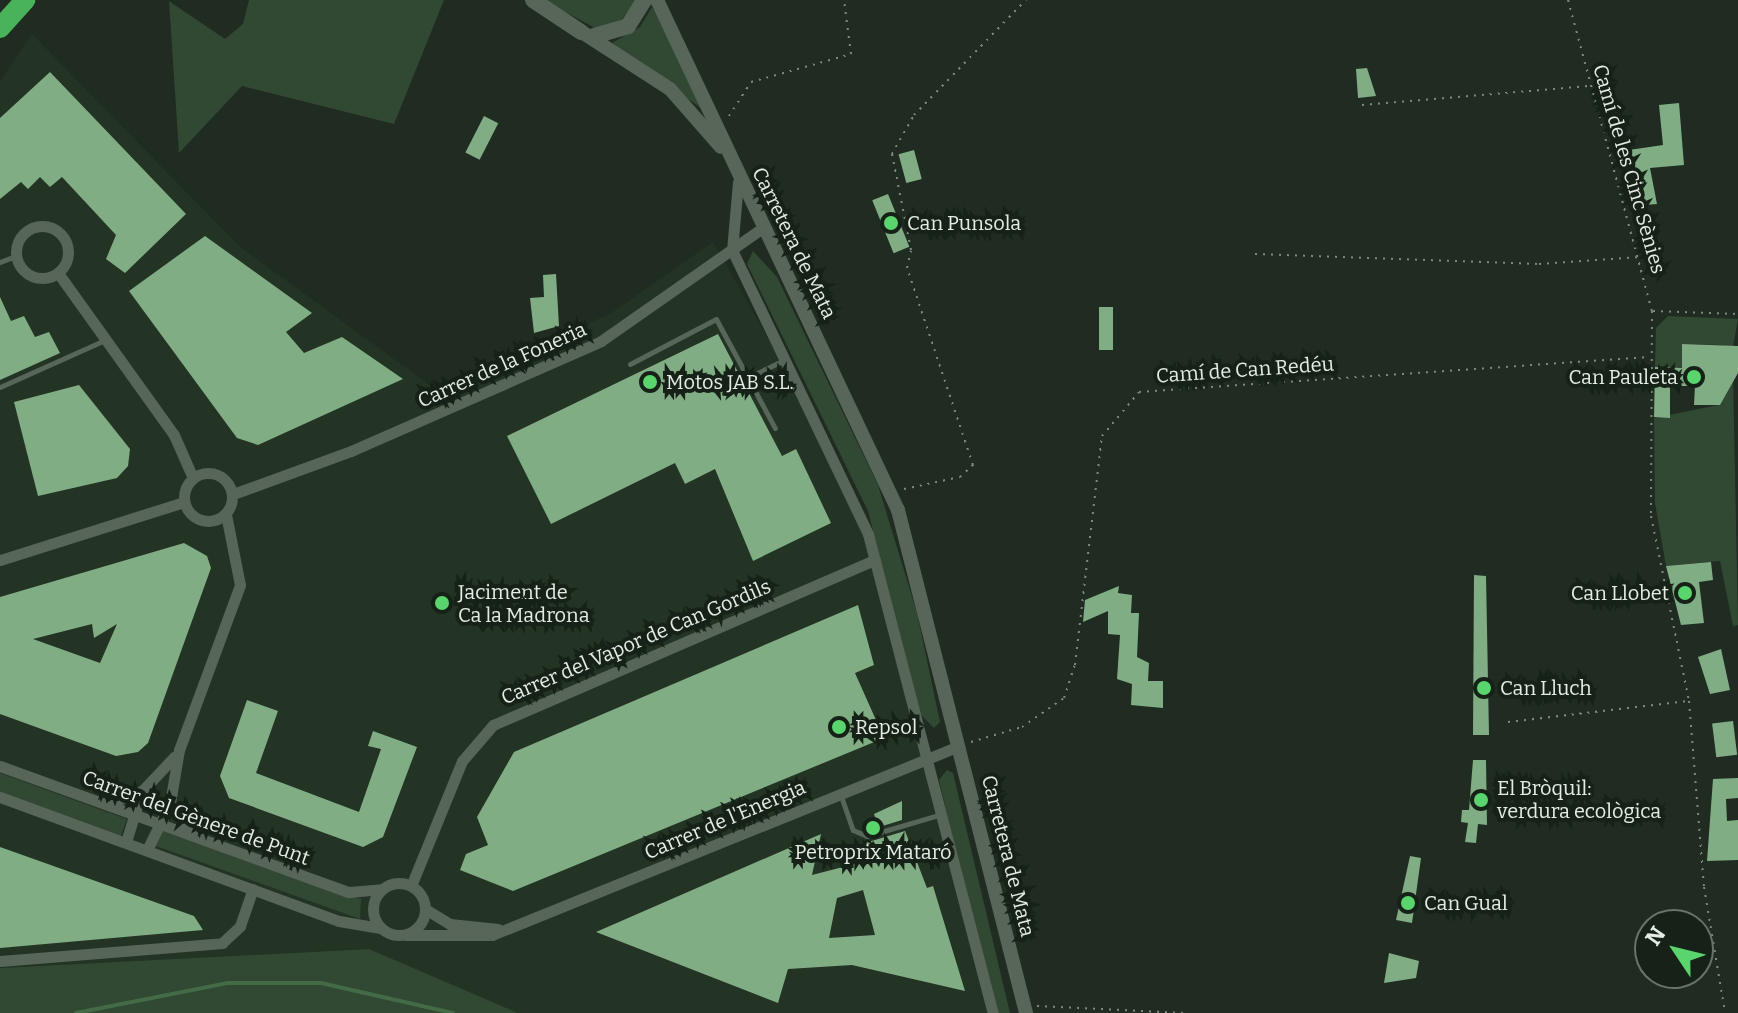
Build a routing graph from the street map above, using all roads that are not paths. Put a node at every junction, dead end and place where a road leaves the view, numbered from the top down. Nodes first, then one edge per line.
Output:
1 (25, 0) edge
2 (533, 0) edge
3 (644, 0) edge
4 (657, 0) edge
5 (0, 28) edge
6 (588, 34) junction
7 (733, 163) junction
8 (764, 227) junction
9 (732, 250) junction
10 (16, 256) junction
11 (0, 262) edge
12 (58, 273) junction
13 (105, 339) junction
14 (787, 359) junction
15 (630, 364) dead end
16 (749, 377) junction
17 (0, 387) edge
18 (775, 428) dead end
19 (193, 478) junction
20 (233, 494) junction
21 (184, 502) junction
22 (226, 514) junction
23 (0, 560) edge
24 (875, 560) junction
25 (959, 746) junction
26 (179, 750) junction
27 (922, 757) junction
28 (0, 766) edge
29 (142, 791) junction
30 (839, 791) junction
31 (0, 797) edge
32 (170, 803) junction
33 (106, 804) junction
34 (136, 813) junction
35 (940, 815) junction
36 (159, 822) junction
37 (193, 835) junction
38 (126, 842) junction
39 (147, 850) junction
40 (411, 886) junction
41 (253, 889) junction
42 (382, 889) junction
43 (425, 909) junction
44 (380, 928) junction
45 (506, 930) junction
46 (406, 935) junction
47 (0, 961) edge
48 (1025, 1010) edge
49 (993, 1013) edge

1 - 5 highway
2 - 6 main road
3 - 6 main road
4 - 7 street
6 - 7 street
7 - 8 street, Carretera de Mata
7 - 9 street, Carretera de Mata
8 - 9 street, Carrer de la Foneria
8 - 25 street, Carretera de Mata
9 - 14 street
9 - 20 street, Carrer de la Foneria
10 - 11 lane
10 - 12 street
10 - 12 street
12 - 13 street
13 - 17 lane
13 - 19 street
14 - 16 lane
14 - 24 street
15 - 16 lane
16 - 18 lane
19 - 20 street
19 - 21 street
20 - 22 street
21 - 22 street
21 - 23 street
22 - 26 street
24 - 27 street
24 - 40 street, Carrer del Vapor de Can Gordils
25 - 27 street, Carrer de l'Energia
25 - 48 street, Carretera de Mata
26 - 29 street
26 - 32 street
27 - 30 street, Carrer de l'Energia
27 - 35 street
28 - 33 street, Carrer del Gènere de Punt
29 - 33 street
29 - 34 street
30 - 35 lane
30 - 45 street, Carrer de l'Energia
31 - 38 street
32 - 36 street
32 - 37 street
33 - 34 street, Carrer del Gènere de Punt
34 - 36 street, Carrer del Gènere de Punt
34 - 38 street
35 - 49 street
36 - 37 street, Carrer del Gènere de Punt
36 - 39 street
37 - 42 street, Carrer del Gènere de Punt
38 - 39 street
39 - 41 street
40 - 42 street
40 - 43 street
41 - 44 street
41 - 47 street
42 - 44 street
43 - 45 street, Carrer de l'Energia
43 - 46 street
44 - 46 street
45 - 46 street, Carrer de l'Energia

